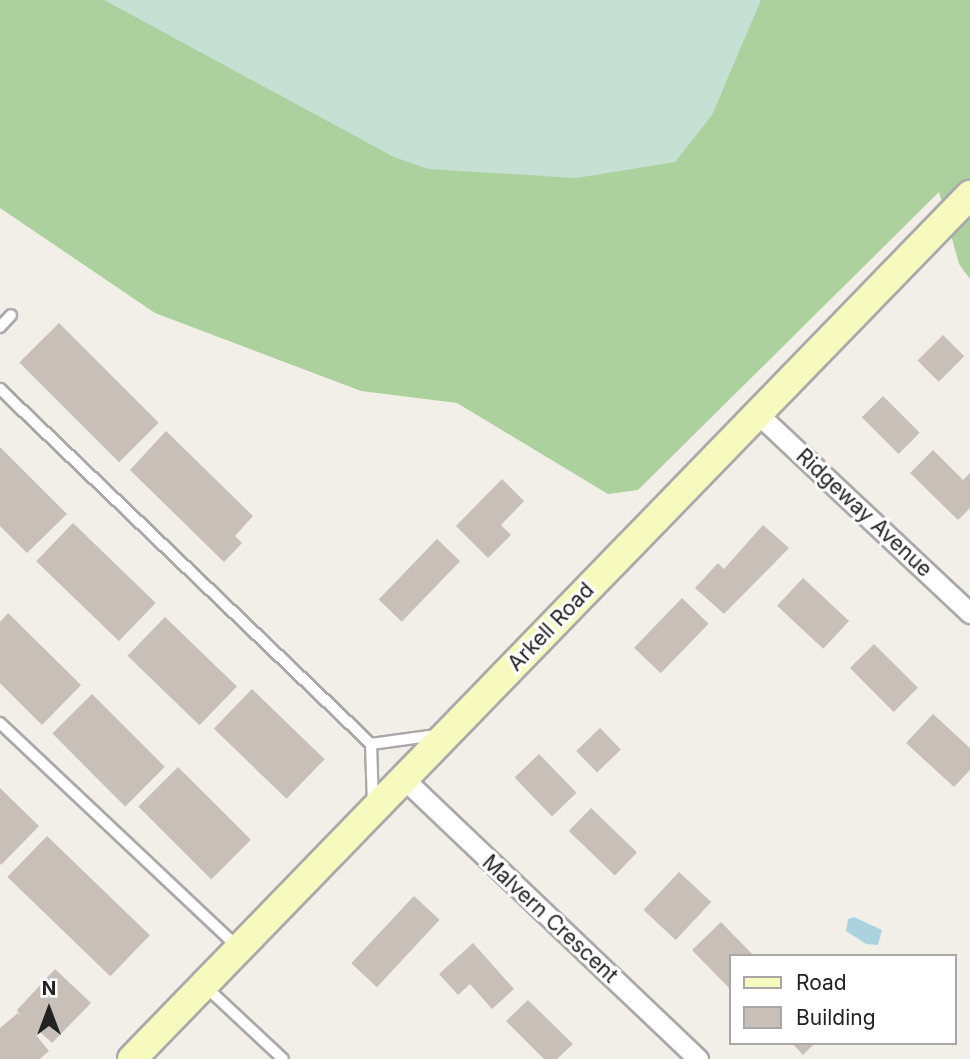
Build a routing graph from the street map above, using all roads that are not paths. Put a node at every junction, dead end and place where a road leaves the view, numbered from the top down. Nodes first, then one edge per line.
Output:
1 (970, 195) edge
2 (11, 315) dead end
3 (0, 327) edge
4 (0, 389) edge
5 (758, 414) junction
6 (970, 613) edge
7 (0, 723) edge
8 (448, 733) junction
9 (371, 744) junction
10 (404, 779) junction
11 (374, 810) junction
12 (240, 948) junction
13 (204, 985) junction
14 (132, 1059) edge
15 (282, 1059) edge
16 (698, 1059) edge

1 - 5 main road, Arkell Road
2 - 3 lane
4 - 9 lane
5 - 6 street, Ridgeway Avenue
5 - 8 main road, Arkell Road
7 - 12 lane
8 - 9 lane
8 - 10 main road, Arkell Road
9 - 11 lane
10 - 11 main road, Arkell Road
10 - 16 street, Malvern Crescent
11 - 12 main road, Arkell Road
12 - 13 main road, Arkell Road
13 - 14 main road, Arkell Road
13 - 15 lane

